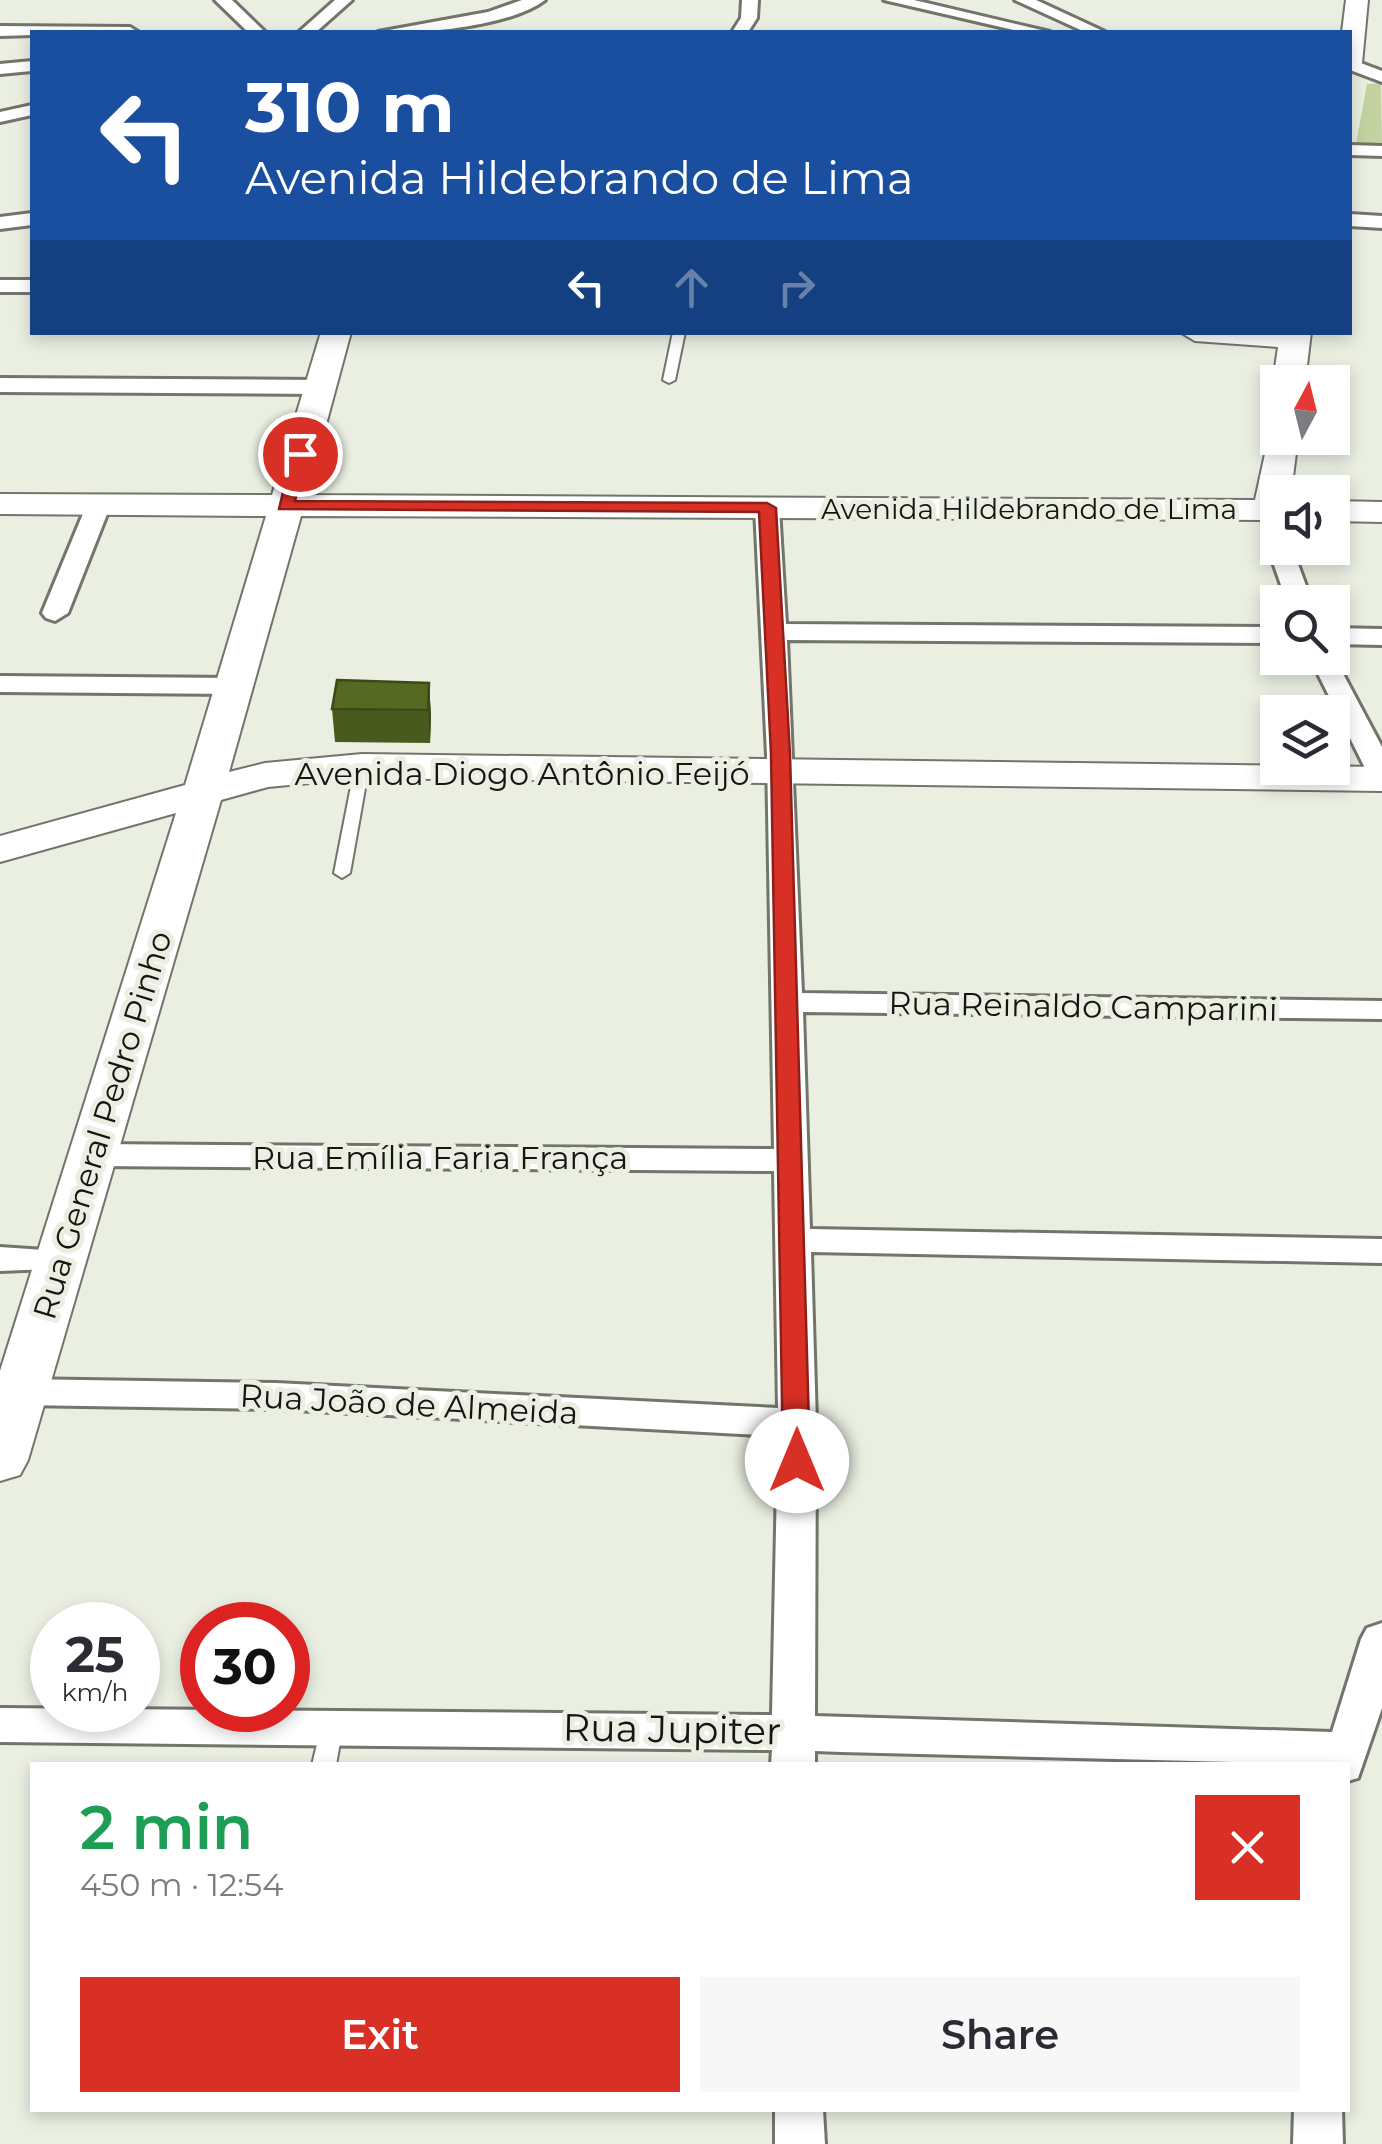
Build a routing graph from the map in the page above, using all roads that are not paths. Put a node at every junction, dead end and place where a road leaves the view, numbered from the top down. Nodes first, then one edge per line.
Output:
1 (223, 0) edge
2 (344, 0) edge
3 (537, 0) edge
4 (750, 0) edge
5 (892, 0) edge
6 (1023, 0) edge
7 (1356, 0) edge
8 (947, 12) junction
9 (491, 16) junction
10 (921, 26) dead end
11 (255, 30) edge
12 (309, 30) edge
13 (414, 30) edge
14 (466, 30) edge
15 (741, 30) edge
16 (1032, 30) edge
17 (1093, 30) edge
18 (0, 31) edge
19 (30, 31) edge
20 (1352, 43) edge
21 (1352, 64) edge
22 (1352, 65) edge
23 (30, 66) edge
24 (1382, 66) edge
25 (0, 69) edge
26 (1382, 77) edge
27 (30, 110) edge
28 (0, 117) edge
29 (30, 124) edge
30 (0, 126) edge
31 (1352, 150) edge
32 (1382, 151) edge
33 (30, 219) edge
34 (1352, 220) edge
35 (1382, 222) edge
36 (0, 223) edge
37 (0, 286) edge
38 (30, 286) edge
39 (335, 335) edge
40 (678, 335) edge
41 (1271, 335) edge
42 (1296, 336) edge
43 (1292, 365) edge
44 (670, 380) dead end
45 (0, 385) edge
46 (319, 387) junction
47 (0, 504) edge
48 (99, 504) junction
49 (285, 506) junction
50 (767, 508) junction
51 (1350, 511) edge
52 (1382, 512) edge
53 (1260, 526) edge
54 (55, 612) dead end
55 (776, 632) junction
56 (1260, 636) edge
57 (1350, 636) edge
58 (1382, 637) edge
59 (1332, 675) edge
60 (0, 684) edge
61 (235, 686) junction
62 (362, 766) junction
63 (781, 772) junction
64 (1382, 776) edge
65 (204, 791) junction
66 (0, 848) edge
67 (342, 873) dead end
68 (784, 1002) junction
69 (1382, 1010) edge
70 (94, 1155) junction
71 (788, 1160) junction
72 (791, 1240) junction
73 (1382, 1251) edge
74 (0, 1259) edge
75 (60, 1260) junction
76 (21, 1392) junction
77 (797, 1423) junction
78 (0, 1460) edge
79 (1382, 1639) edge
80 (331, 1723) junction
81 (0, 1725) edge
82 (793, 1748) edge
83 (1344, 1757) edge
84 (324, 1762) edge
85 (799, 2112) edge
86 (1318, 2112) edge
87 (800, 2144) edge
88 (1318, 2144) edge

1 - 11 street
2 - 12 street
3 - 9 street
4 - 15 street
5 - 8 street
6 - 17 street
7 - 20 main road
8 - 10 street
8 - 16 street
9 - 13 street
9 - 14 street
18 - 19 street
21 - 24 street
22 - 26 street
23 - 25 street
27 - 28 street
29 - 30 street
31 - 32 street
33 - 36 street
34 - 35 street
37 - 38 street
39 - 46 main road, Rua General Pedro Pinho
40 - 44 lane
41 - 42 main road
42 - 43 main road
45 - 46 street
46 - 49 main road, Rua General Pedro Pinho
47 - 48 main road, Avenida Hildebrando de Lima
48 - 49 main road, Avenida Hildebrando de Lima
48 - 54 street
49 - 50 main road, Avenida Hildebrando de Lima
49 - 61 main road, Rua General Pedro Pinho
50 - 53 main road, Avenida Hildebrando de Lima
50 - 55 street
51 - 52 main road
55 - 56 street
55 - 63 street
57 - 58 street
59 - 64 street
60 - 61 street
61 - 65 main road, Rua General Pedro Pinho
62 - 63 main road, Avenida Diogo Antônio Feijó
62 - 65 main road, Avenida Diogo Antônio Feijó
62 - 67 lane
63 - 64 main road, Avenida Diogo Antônio Feijó
63 - 68 street
65 - 66 main road, Avenida Diogo Antônio Feijó
65 - 70 main road, Rua General Pedro Pinho
68 - 69 street, Rua Reinaldo Camparini
68 - 71 street
70 - 71 street, Rua Emília Faria França
70 - 75 main road, Rua General Pedro Pinho
71 - 72 street
72 - 73 street
72 - 77 street
74 - 75 street
75 - 76 main road, Rua General Pedro Pinho
76 - 77 street, Rua João de Almeida
76 - 78 main road, Rua General Pedro Pinho
77 - 82 street
79 - 83 street
80 - 81 street, Rua Jupiter
80 - 82 street, Rua Jupiter
80 - 84 lane
82 - 83 street, Rua Jupiter
85 - 87 street
86 - 88 street

